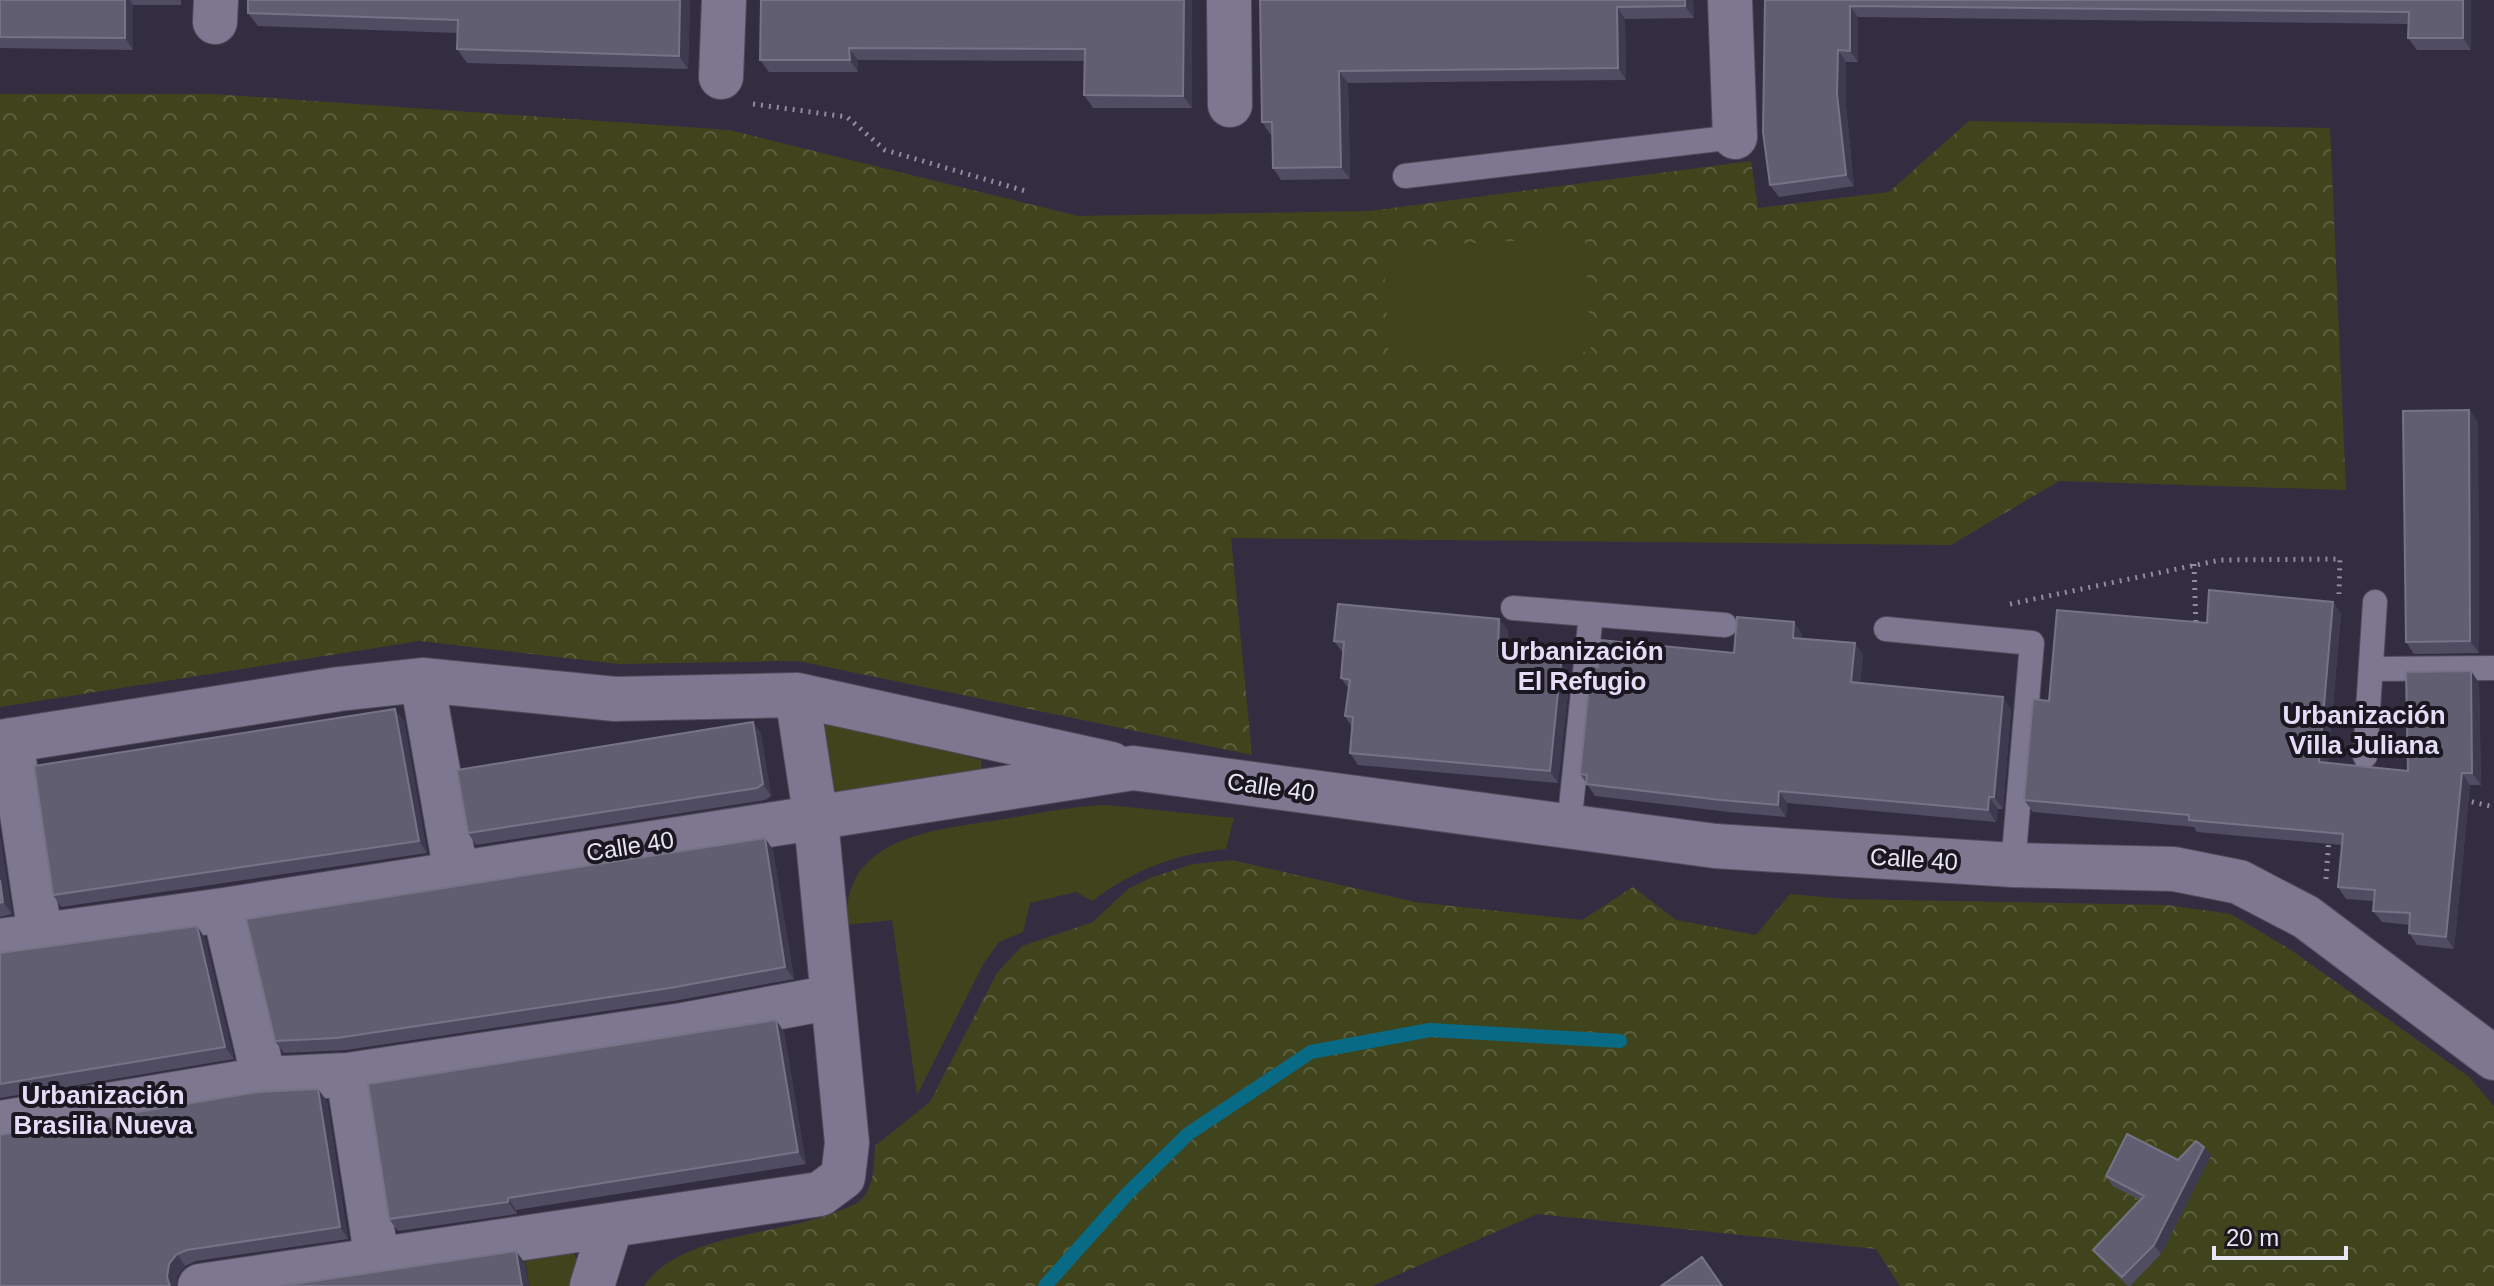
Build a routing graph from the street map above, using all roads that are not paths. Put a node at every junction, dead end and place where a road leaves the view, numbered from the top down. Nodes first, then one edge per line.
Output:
1 (724, 0) edge
2 (1229, 0) edge
3 (1730, 0) edge
4 (721, 77) road end
5 (1230, 105) dead end
6 (1735, 137) joint
7 (1405, 176) dead end
8 (2375, 602) dead end
9 (1513, 608) dead end
10 (1591, 614) junction
11 (1725, 625) dead end
12 (1886, 629) dead end
13 (2494, 668) edge
14 (2371, 669) junction
15 (422, 680) junction
16 (797, 695) junction
17 (5, 741) edge
18 (2365, 756) dead end
19 (1133, 768) junction
20 (816, 820) junction
21 (1569, 826) junction
22 (2013, 865) junction
23 (456, 873) junction
24 (224, 910) junction
25 (20, 938) edge
26 (833, 997) junction
27 (2494, 1058) edge
28 (348, 1075) junction
29 (264, 1079) junction
30 (0, 1123) edge
31 (611, 1225) junction
32 (377, 1260) junction
33 (200, 1286) edge
34 (592, 1286) edge

1 - 4 street
2 - 5 street
3 - 6 street
6 - 7 lane
8 - 14 lane
9 - 10 lane
10 - 11 lane
10 - 21 lane
12 - 22 lane
13 - 14 lane
14 - 18 lane
15 - 16 street
15 - 17 street
15 - 23 street
16 - 19 street
16 - 20 street
17 - 25 street
19 - 20 street, Calle 40
19 - 21 street, Calle 40
20 - 23 street, Calle 40
20 - 26 street
21 - 22 street, Calle 40
22 - 27 street, Calle 40
23 - 24 street, Calle 40
24 - 25 street, Calle 40
24 - 29 street
26 - 28 street
26 - 31 street
28 - 29 street
28 - 32 street
29 - 30 street
31 - 32 street
31 - 34 street
32 - 33 street

